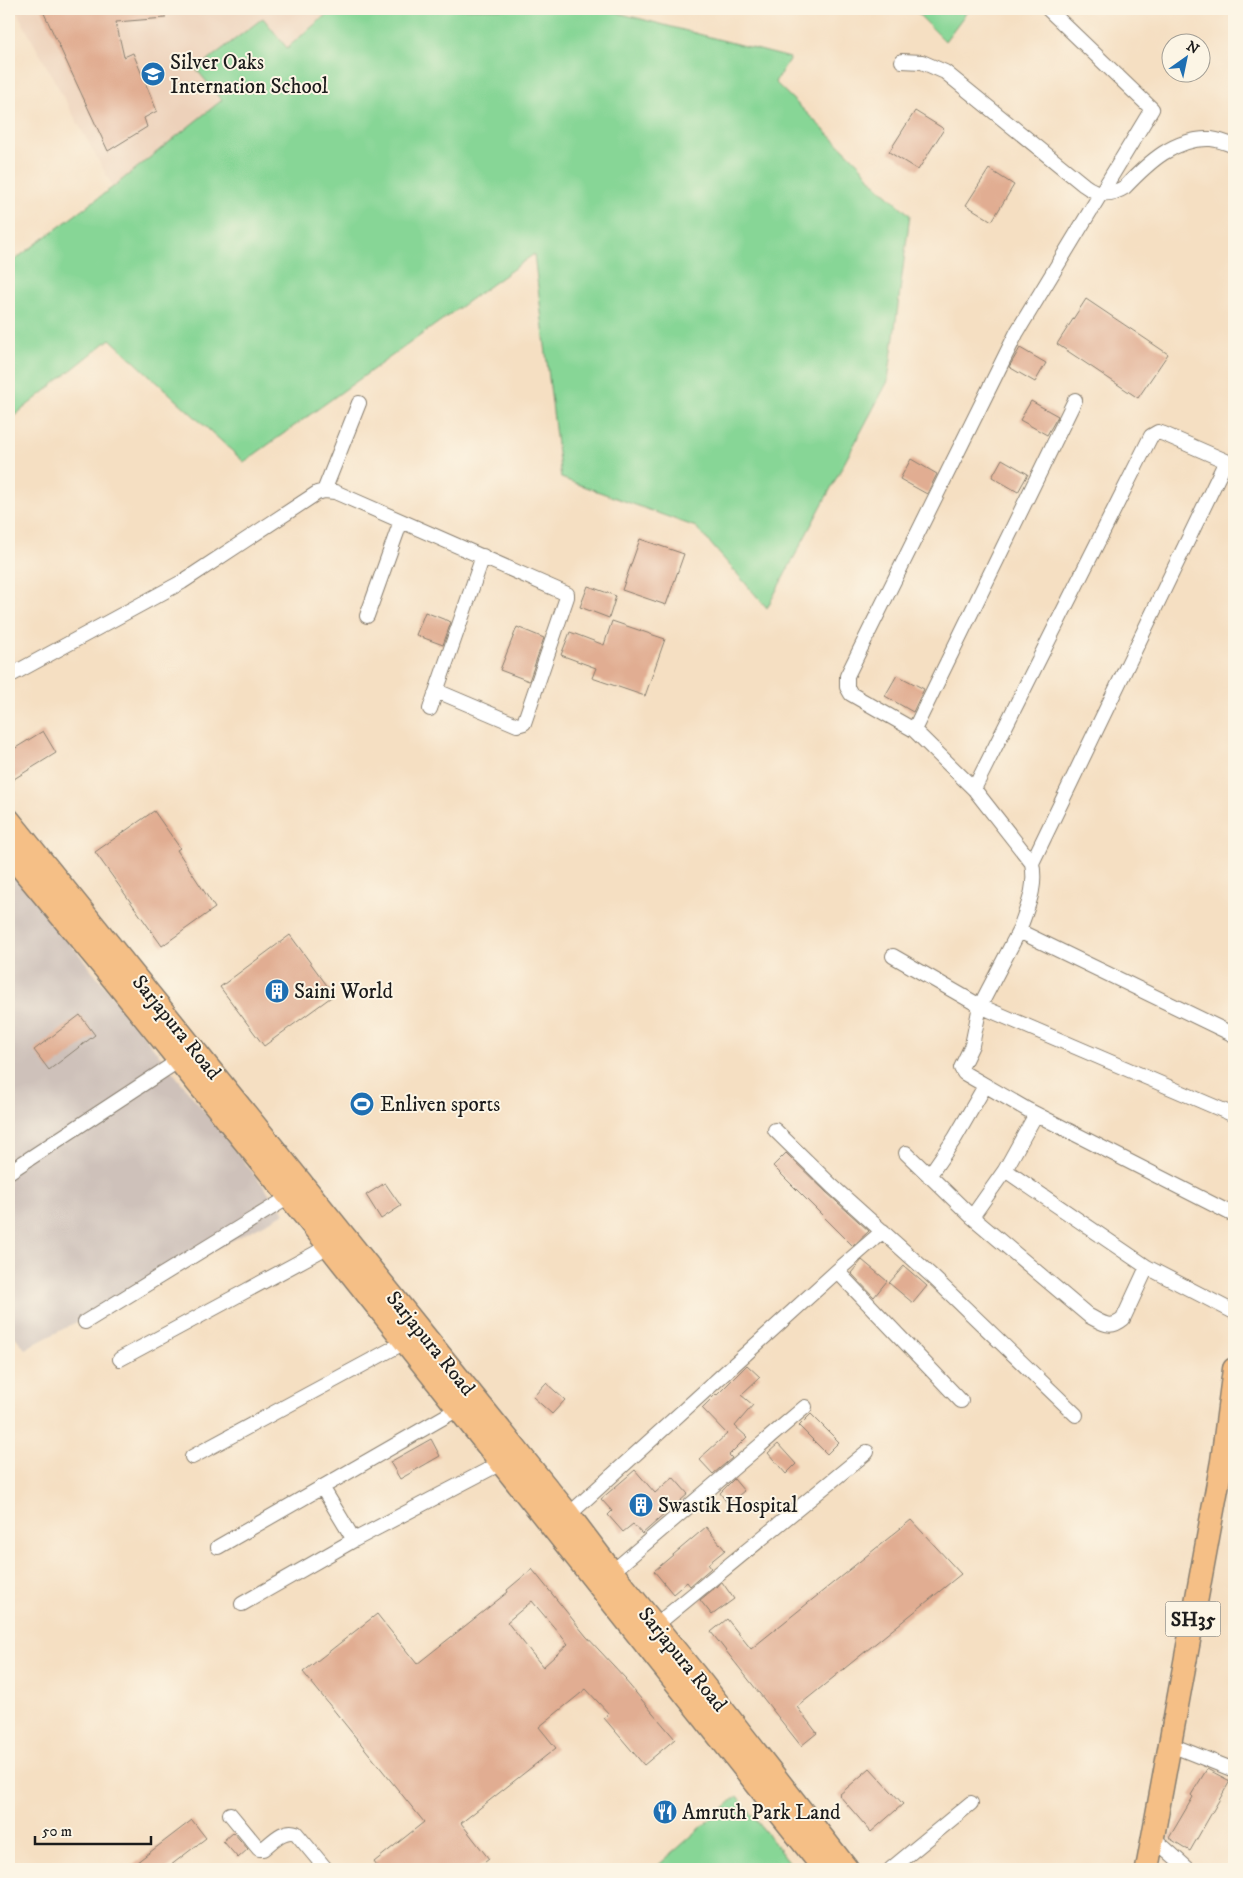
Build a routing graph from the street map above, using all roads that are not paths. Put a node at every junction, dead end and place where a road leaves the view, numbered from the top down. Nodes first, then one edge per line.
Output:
1 (1048, 9) edge
2 (902, 60) dead end
3 (1234, 146) edge
4 (1101, 193) junction
5 (1076, 400) dead end
6 (359, 403) dead end
7 (1230, 463) edge
8 (324, 491) junction
9 (401, 521) junction
10 (483, 556) junction
11 (368, 616) dead end
12 (9, 676) edge
13 (437, 691) junction
14 (430, 709) dead end
15 (914, 730) junction
16 (974, 788) junction
17 (9, 820) edge
18 (9, 853) edge
19 (1032, 863) junction
20 (1019, 931) junction
21 (893, 956) dead end
22 (980, 1006) junction
23 (1234, 1035) edge
24 (178, 1061) junction
25 (985, 1086) junction
26 (1036, 1114) junction
27 (1234, 1115) edge
28 (775, 1130) dead end
29 (906, 1153) dead end
30 (1005, 1170) junction
31 (9, 1172) edge
32 (929, 1176) junction
33 (289, 1197) junction
34 (1234, 1215) edge
35 (972, 1217) junction
36 (884, 1231) junction
37 (329, 1246) junction
38 (1147, 1266) junction
39 (838, 1270) junction
40 (1234, 1312) edge
41 (84, 1322) dead end
42 (405, 1342) junction
43 (120, 1359) dead end
44 (1234, 1369) edge
45 (961, 1401) dead end
46 (805, 1407) dead end
47 (458, 1409) junction
48 (1076, 1415) dead end
49 (1234, 1440) edge
50 (867, 1452) dead end
51 (192, 1457) dead end
52 (501, 1463) junction
53 (322, 1487) junction
54 (561, 1522) junction
55 (354, 1540) junction
56 (218, 1547) dead end
57 (612, 1572) junction
58 (242, 1604) dead end
59 (656, 1626) junction
60 (1176, 1746) junction
61 (1234, 1770) edge
62 (970, 1803) dead end
63 (230, 1814) dead end
64 (1157, 1839) junction
65 (326, 1869) edge
66 (824, 1869) edge
67 (848, 1869) edge
68 (891, 1869) edge
69 (1147, 1869) edge
70 (1155, 1869) edge
71 (1188, 1869) edge

1 - 4 street
2 - 4 street
3 - 4 street
4 - 15 street
5 - 15 street
6 - 8 street
7 - 16 street
7 - 19 street
8 - 9 street
8 - 12 street
9 - 10 street
9 - 11 street
10 - 13 street
10 - 13 street
13 - 14 street
15 - 16 street
16 - 19 street
17 - 54 main road, Sarjapura Road
18 - 24 main road, Sarjapura Road
19 - 20 street
20 - 22 street
20 - 23 street
21 - 22 street
22 - 25 street
22 - 27 street
24 - 31 street
24 - 33 main road, Sarjapura Road
25 - 26 street
25 - 32 street
26 - 30 street
26 - 34 street
28 - 36 street
29 - 32 street
30 - 35 street
30 - 38 street
32 - 35 street
33 - 37 main road, Sarjapura Road
33 - 41 street
35 - 38 street
36 - 39 street
36 - 48 street
37 - 42 main road, Sarjapura Road
37 - 43 street
38 - 40 street
39 - 45 street
39 - 54 street
42 - 47 main road, Sarjapura Road
42 - 51 street
44 - 60 main road, SH35
46 - 57 street
47 - 52 main road, Sarjapura Road
47 - 53 street
49 - 60 main road, SH35
50 - 59 street
52 - 54 main road, Sarjapura Road
52 - 55 street
53 - 55 street
53 - 56 street
54 - 57 main road, Sarjapura Road
54 - 66 main road, Sarjapura Road
55 - 58 street
57 - 59 main road, Sarjapura Road
59 - 67 main road, Sarjapura Road
60 - 61 street
60 - 64 main road, SH35
62 - 68 street
63 - 65 street
64 - 69 main road, SH35
64 - 70 main road, SH35
64 - 71 street

